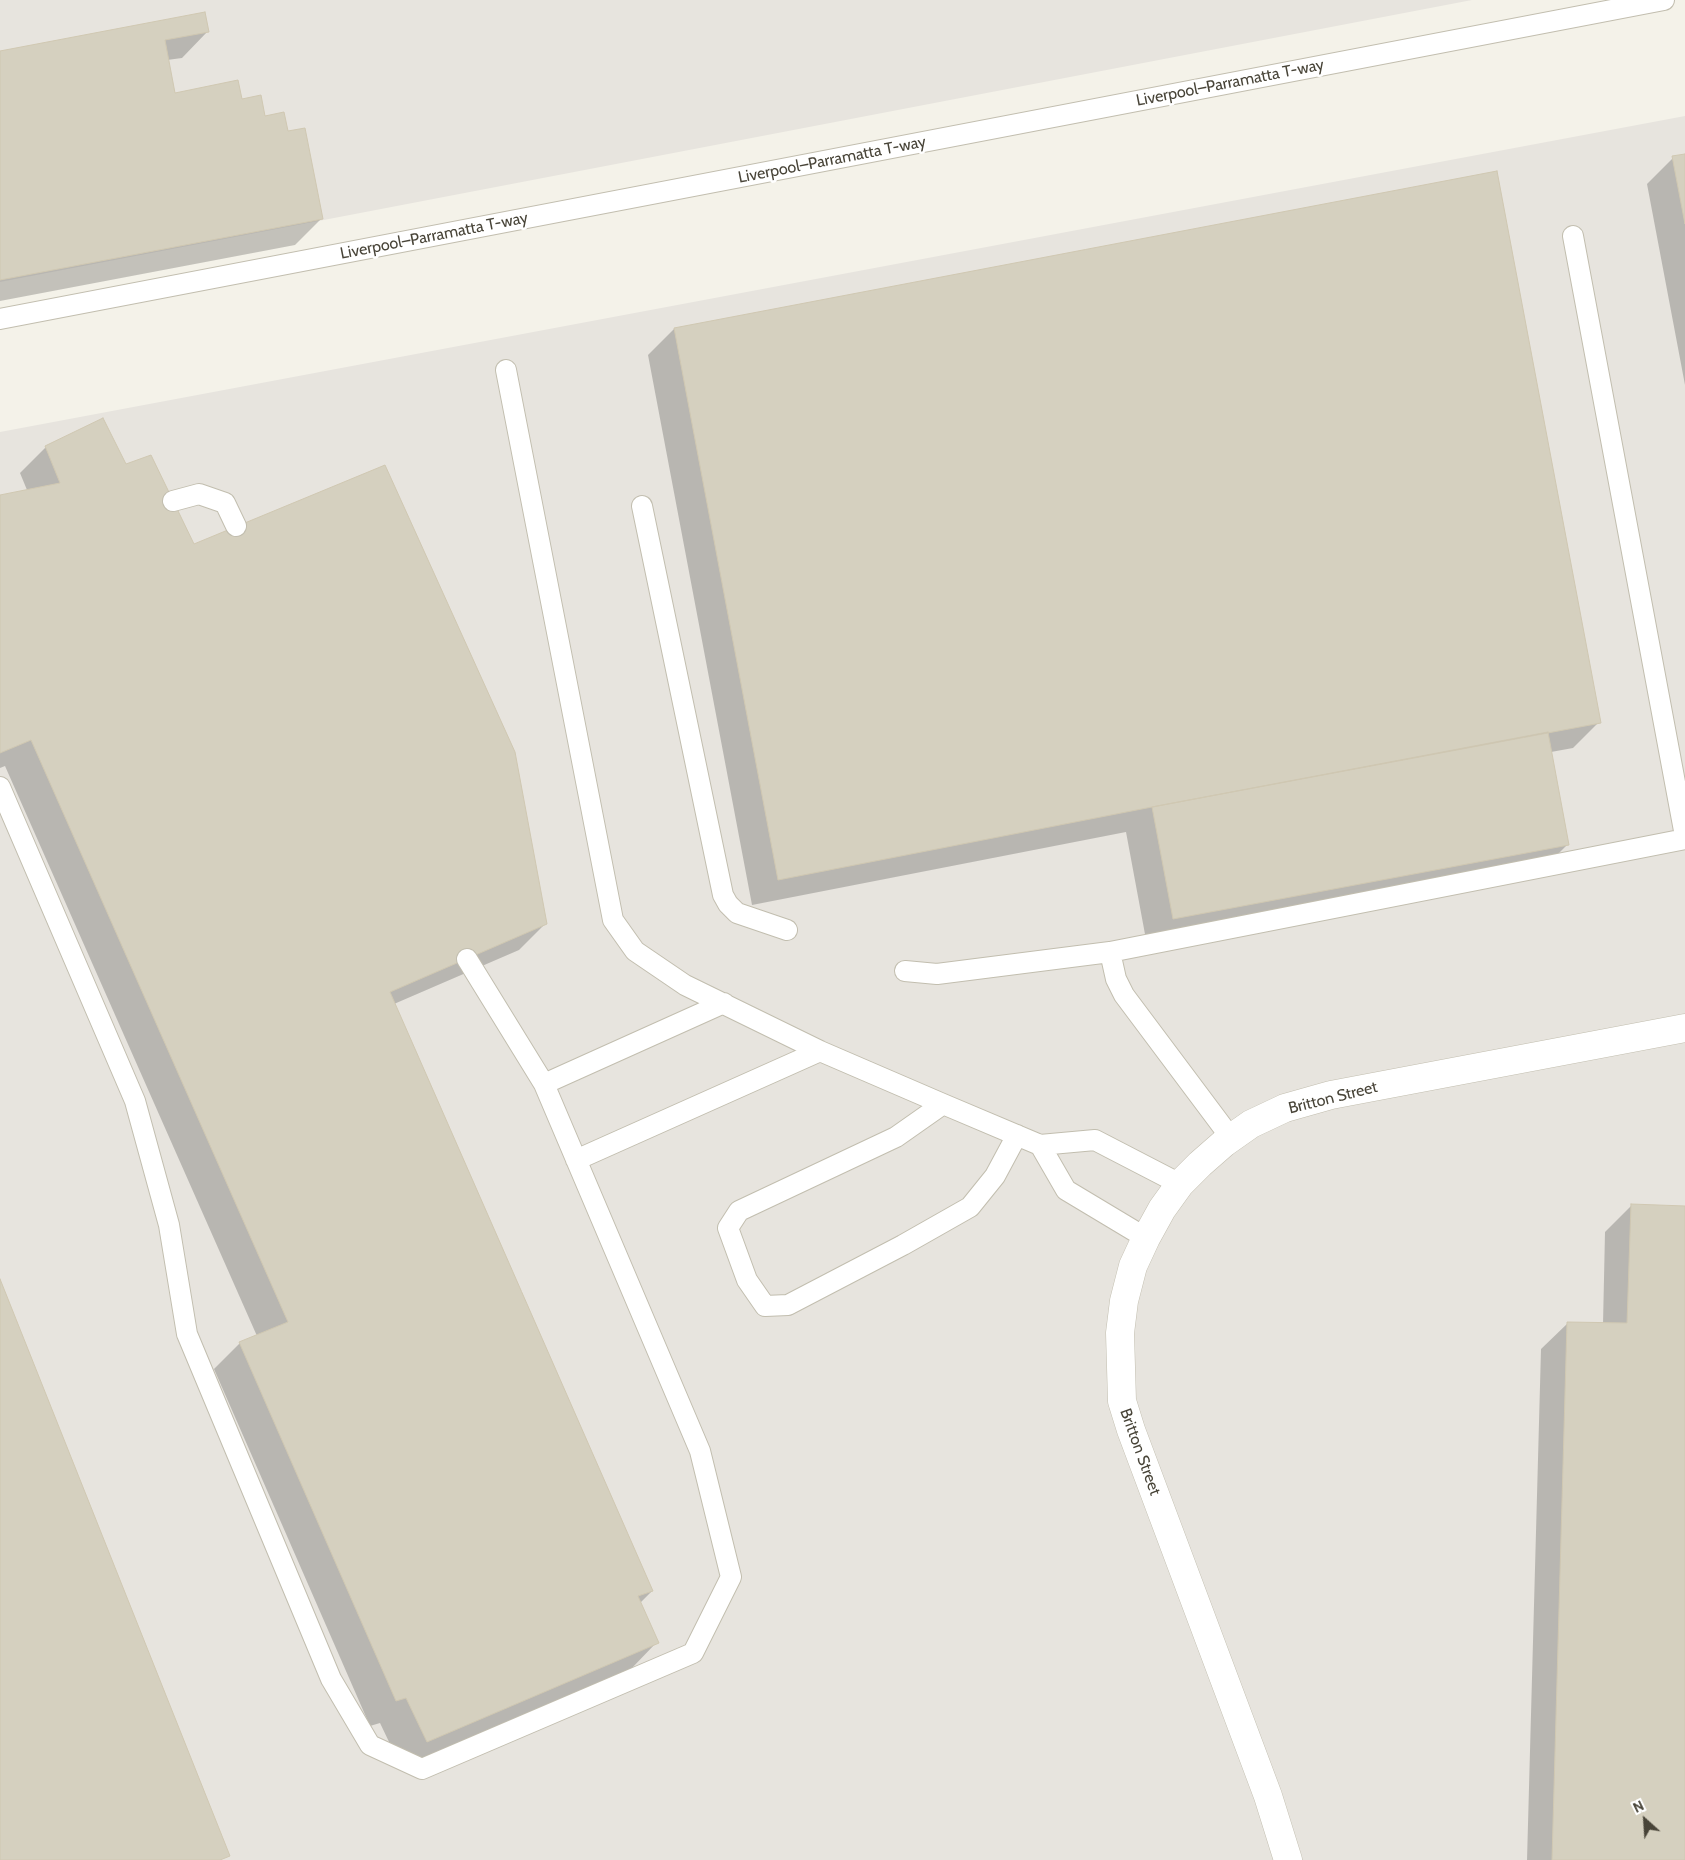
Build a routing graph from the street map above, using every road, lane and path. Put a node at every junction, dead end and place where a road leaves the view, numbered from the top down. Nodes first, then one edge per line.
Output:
1 (1664, 0) edge
2 (1573, 236) dead end
3 (0, 319) edge
4 (506, 370) dead end
5 (173, 501) dead end
6 (642, 506) dead end
7 (236, 526) dead end
8 (0, 787) edge
9 (1685, 837) edge
10 (787, 930) dead end
11 (1110, 952) junction
12 (467, 959) dead end
13 (905, 971) dead end
14 (724, 1003) junction
15 (1685, 1028) edge
16 (820, 1051) junction
17 (544, 1084) junction
18 (943, 1104) junction
19 (1017, 1135) junction
20 (1231, 1138) junction
21 (1040, 1145) junction
22 (576, 1160) junction
23 (1180, 1184) junction
24 (1146, 1238) junction
25 (1288, 1860) edge

1 - 3 lane, Liverpool–Parramatta T-way
2 - 9 lane
4 - 14 lane
5 - 7 lane
6 - 10 lane
8 - 22 lane
9 - 11 lane
11 - 13 lane
11 - 20 lane
12 - 17 lane
14 - 16 lane
14 - 17 lane
15 - 20 street, Britton Street
16 - 18 lane
16 - 22 lane
17 - 22 lane
18 - 19 lane
18 - 19 lane
19 - 21 lane
20 - 23 street, Britton Street
21 - 23 lane
21 - 24 lane
23 - 24 street, Britton Street
24 - 25 street, Britton Street

